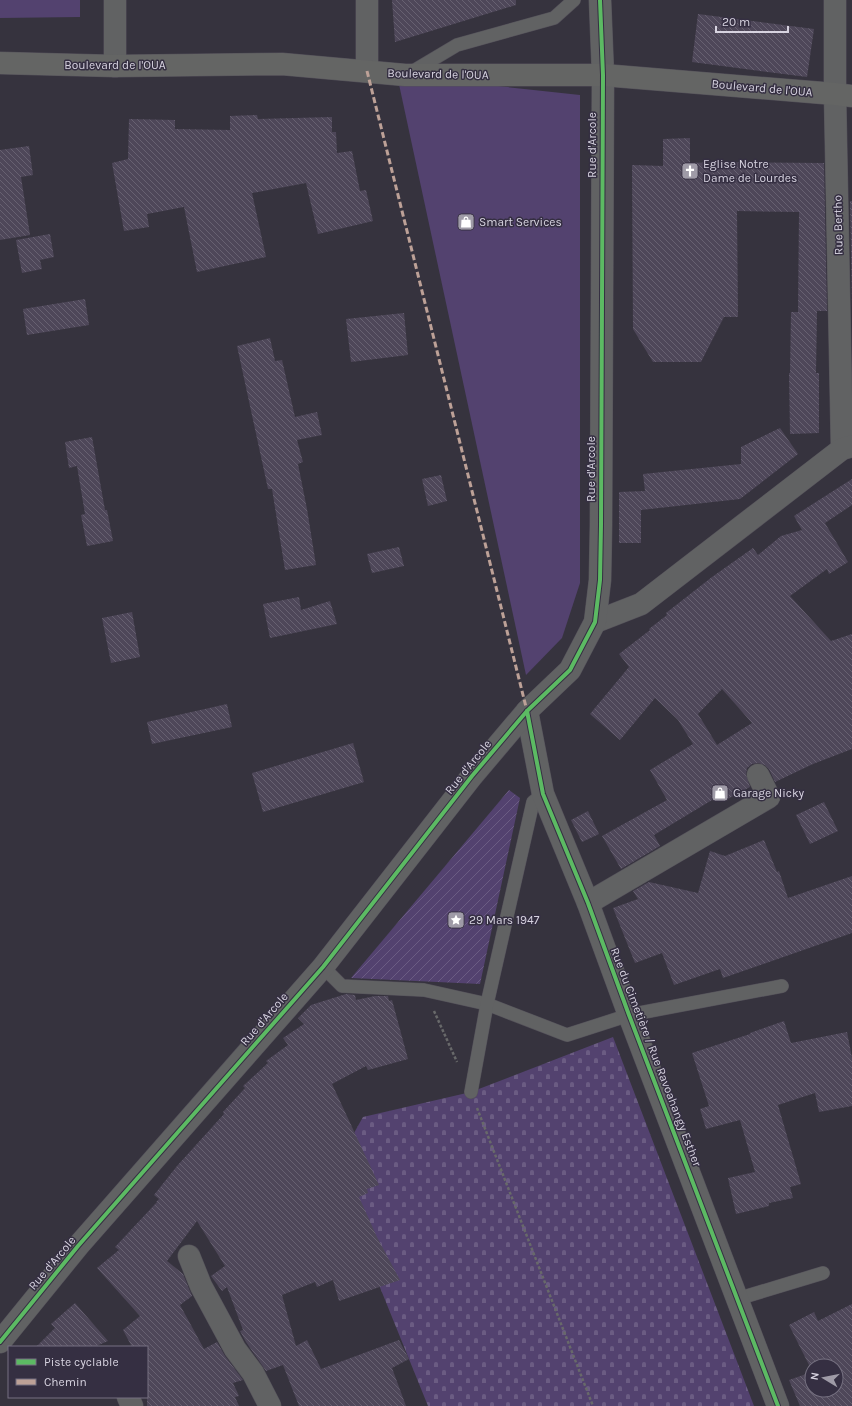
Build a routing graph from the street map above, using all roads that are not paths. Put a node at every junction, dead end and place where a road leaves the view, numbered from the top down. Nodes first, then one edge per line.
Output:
1 (115, 0) edge
2 (367, 0) edge
3 (574, 0) edge
4 (600, 0) edge
5 (835, 0) edge
6 (0, 63) edge
7 (115, 66) junction
8 (367, 71) junction
9 (603, 75) junction
10 (405, 76) junction
11 (843, 95) edge
12 (847, 448) edge
13 (595, 622) junction
14 (527, 711) junction
15 (758, 775) dead end
16 (543, 794) junction
17 (588, 903) junction
18 (323, 967) junction
19 (782, 986) dead end
20 (487, 1004) junction
21 (629, 1015) junction
22 (471, 1092) road end
23 (189, 1256) dead end
24 (823, 1273) dead end
25 (737, 1299) junction
26 (0, 1342) edge
27 (270, 1406) edge
28 (778, 1406) edge

1 - 7 street
2 - 8 street
3 - 10 lane
4 - 9 street, Rue d'Arcole
5 - 11 street, Rue Bertho
6 - 7 main road, Boulevard de l'OUA
7 - 8 main road, Boulevard de l'OUA
8 - 10 main road, Boulevard de l'OUA
9 - 10 main road, Boulevard de l'OUA
9 - 11 main road, Boulevard de l'OUA
9 - 13 street, Rue d'Arcole
11 - 12 street, Rue Bertho
12 - 13 street
13 - 14 street, Rue d'Arcole
14 - 16 street, Rue du Cimetière / Rue Ravoahangy Esther
14 - 18 street, Rue d'Arcole
15 - 17 street
16 - 17 street, Rue du Cimetière / Rue Ravoahangy Esther
16 - 20 lane
17 - 21 street, Rue du Cimetière / Rue Ravoahangy Esther
18 - 20 lane
18 - 26 street, Rue d'Arcole
19 - 21 lane
20 - 21 lane
20 - 22 lane
21 - 25 street, Rue du Cimetière / Rue Ravoahangy Esther
23 - 27 street
24 - 25 lane
25 - 28 street, Rue du Cimetière / Rue Ravoahangy Esther

